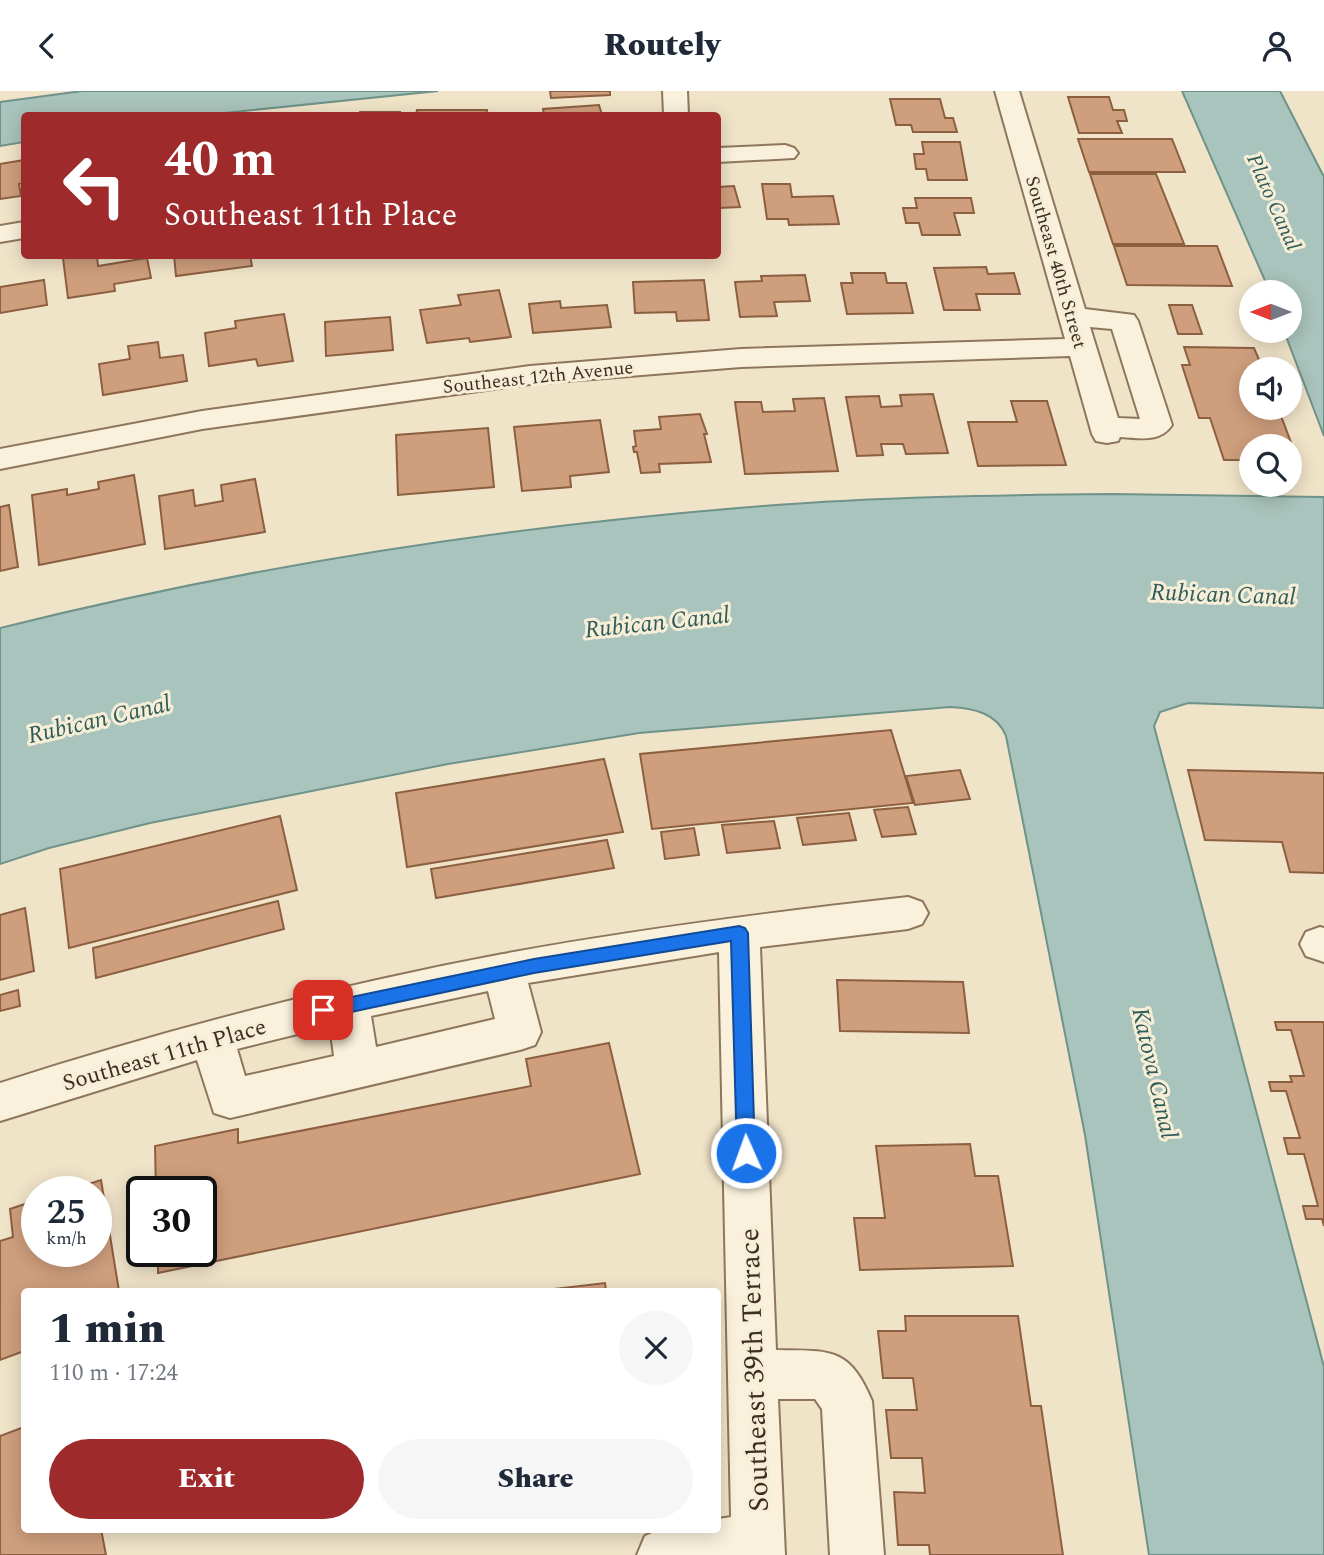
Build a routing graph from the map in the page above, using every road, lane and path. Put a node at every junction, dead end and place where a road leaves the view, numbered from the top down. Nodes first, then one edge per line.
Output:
1 (675, 91) edge
2 (1007, 91) edge
3 (676, 112) edge
4 (785, 153) dead end
5 (721, 155) edge
6 (21, 230) edge
7 (0, 234) edge
8 (1072, 317) junction
9 (1081, 348) junction
10 (0, 459) edge
11 (908, 913) dead end
12 (739, 933) junction
13 (504, 972) junction
14 (348, 1005) junction
15 (213, 1039) junction
16 (358, 1069) junction
17 (0, 1102) edge
18 (753, 1374) junction
19 (758, 1546) edge
20 (664, 1555) edge
21 (857, 1555) edge

1 - 3 street
2 - 8 street, Southeast 40th Street
4 - 5 street
6 - 7 street
8 - 9 street, Southeast 40th Street
8 - 9 street, Southeast 40th Street
9 - 10 street, Southeast 12th Avenue
11 - 12 street, Southeast 11th Place
12 - 13 street, Southeast 11th Place
12 - 18 street, Southeast 39th Terrace
13 - 14 street, Southeast 11th Place
13 - 16 street
14 - 15 street, Southeast 11th Place
14 - 16 street
15 - 16 street
15 - 17 street, Southeast 11th Place
18 - 19 street, Southeast 39th Terrace
18 - 21 street
19 - 20 street

